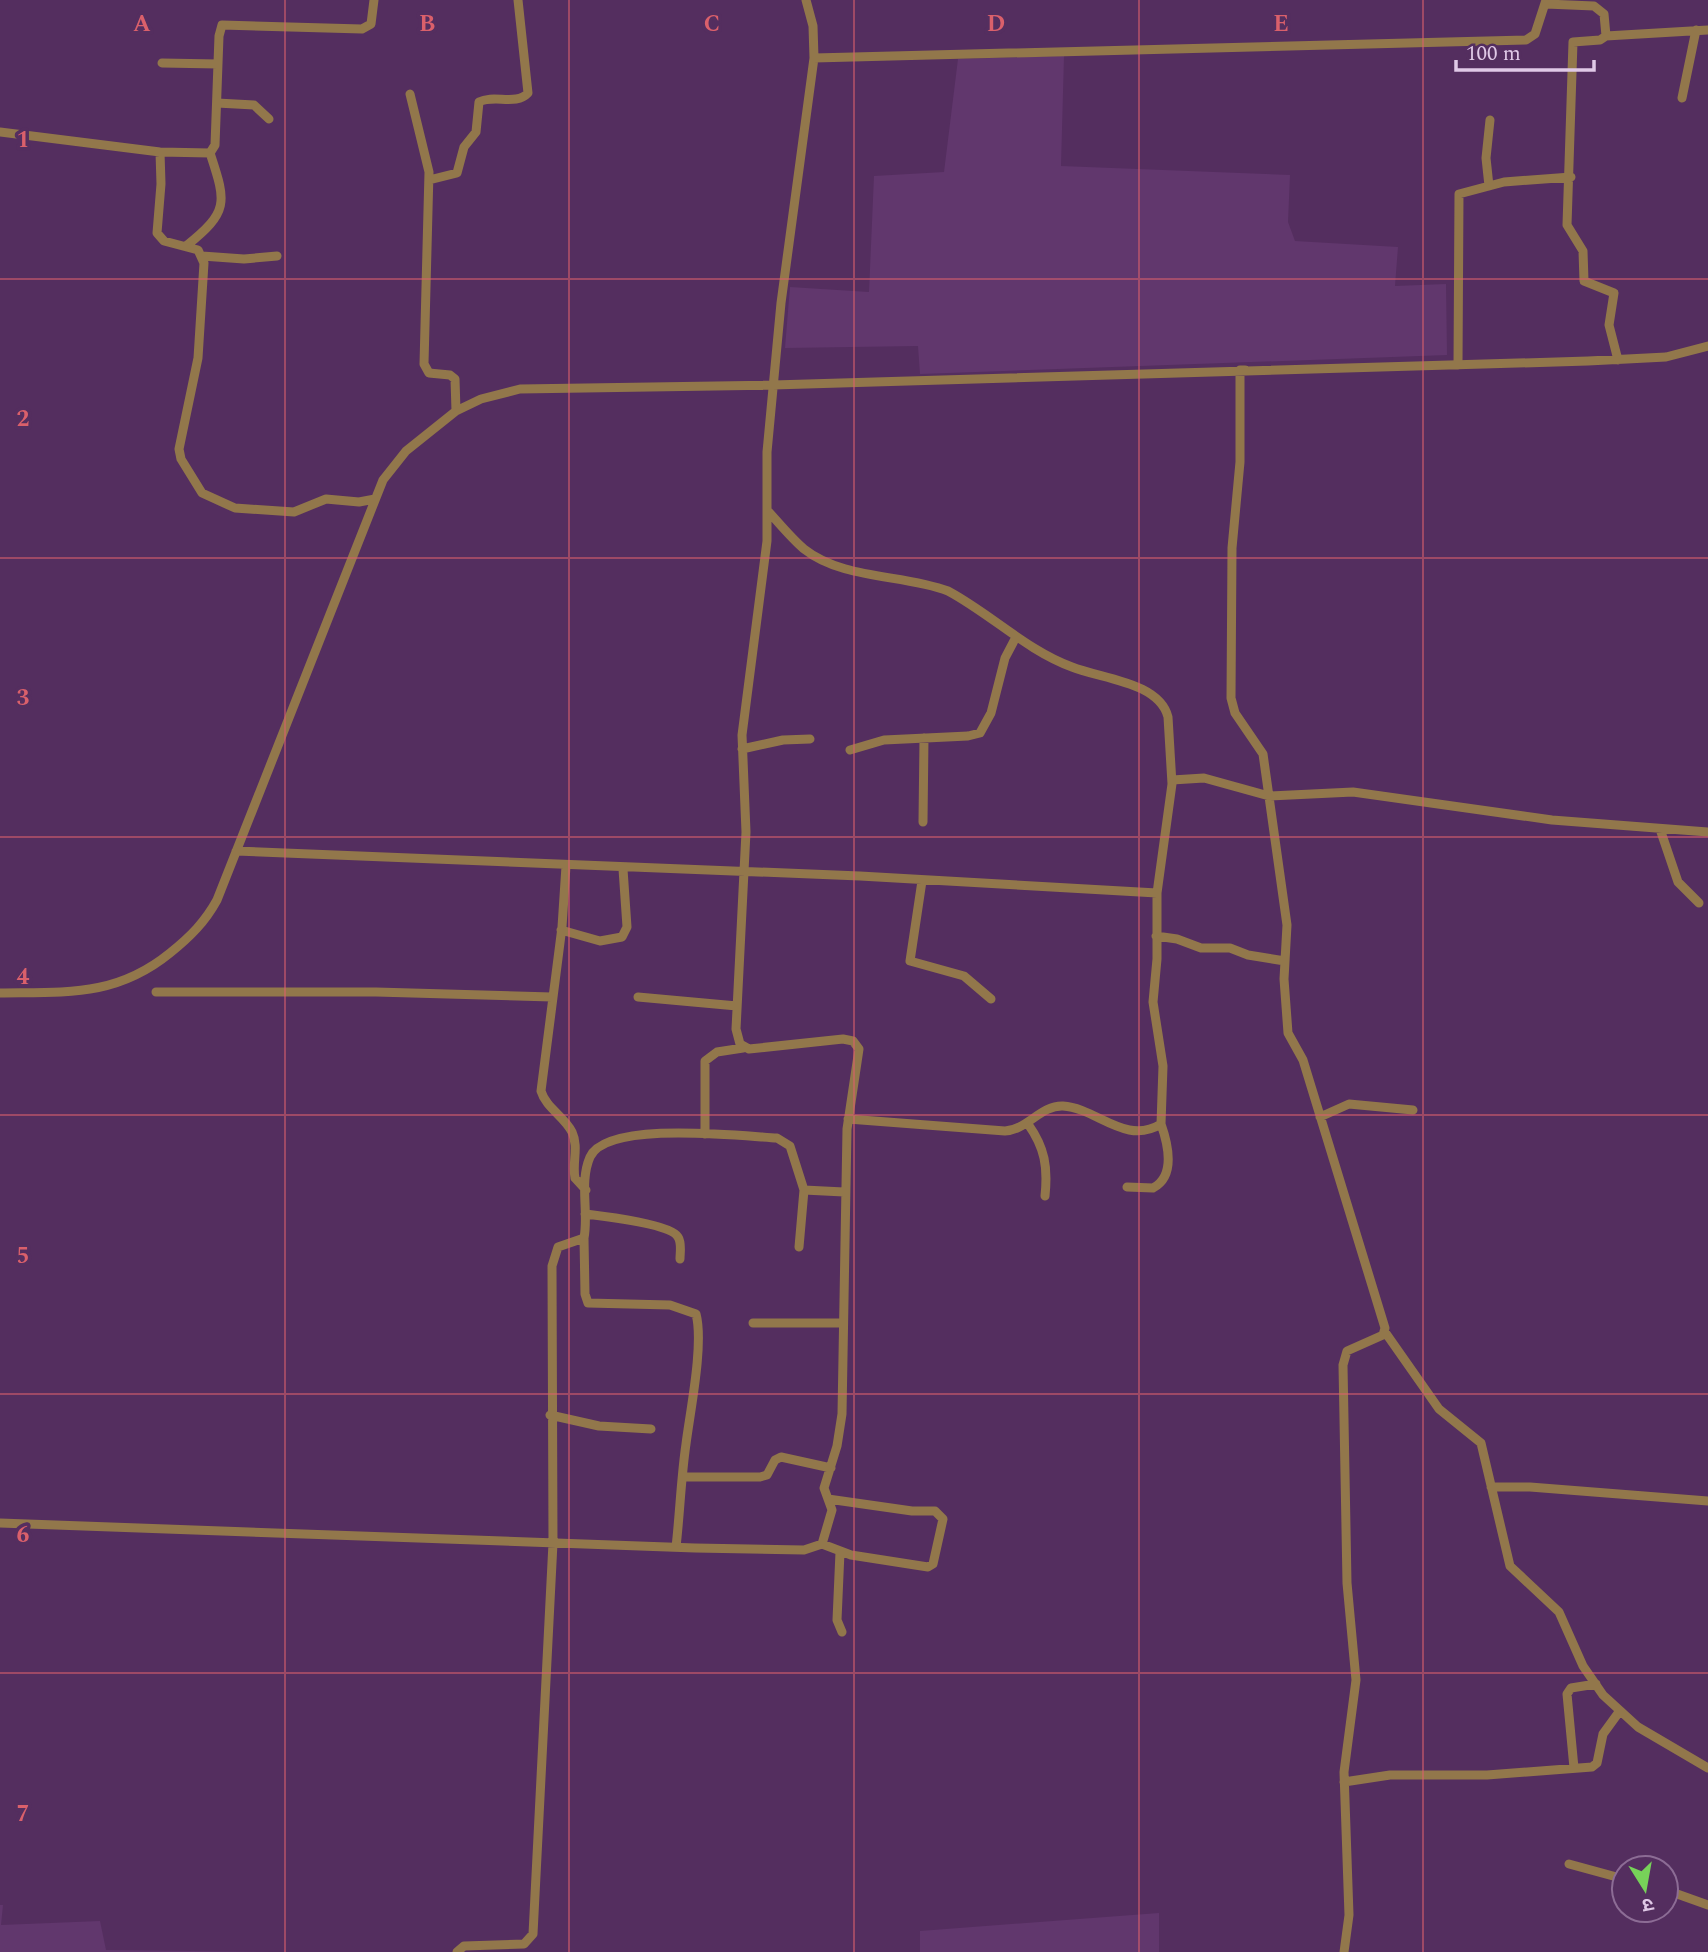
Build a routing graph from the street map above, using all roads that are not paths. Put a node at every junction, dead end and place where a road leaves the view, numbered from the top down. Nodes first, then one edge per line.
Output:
1 (373, 0) edge
2 (518, 0) edge
3 (806, 0) edge
4 (1546, 2) edge
5 (1696, 30) junction
6 (1708, 30) edge
7 (1606, 36) junction
8 (814, 58) junction
9 (162, 63) dead end
10 (218, 64) junction
11 (410, 94) dead end
12 (1682, 99) dead end
13 (217, 103) junction
14 (269, 119) dead end
15 (1490, 120) dead end
16 (0, 132) edge
17 (160, 152) junction
18 (211, 153) junction
19 (1571, 177) junction
20 (429, 180) junction
21 (1489, 186) junction
22 (187, 246) junction
23 (202, 256) junction
24 (277, 256) dead end
25 (1708, 346) edge
26 (1619, 360) junction
27 (1458, 365) junction
28 (1243, 372) junction
29 (774, 385) junction
30 (456, 411) junction
31 (375, 499) junction
32 (767, 510) junction
33 (1016, 637) junction
34 (923, 738) junction
35 (810, 739) dead end
36 (742, 749) junction
37 (850, 750) dead end
38 (1172, 779) junction
39 (1269, 796) junction
40 (923, 822) dead end
41 (1660, 829) junction
42 (1708, 832) edge
43 (236, 851) junction
44 (566, 866) junction
45 (624, 869) junction
46 (744, 872) junction
47 (922, 881) junction
48 (1157, 893) junction
49 (1699, 903) dead end
50 (561, 930) junction
51 (1156, 936) junction
52 (1286, 961) junction
53 (156, 992) dead end
54 (0, 993) edge
55 (552, 997) junction
56 (638, 997) dead end
57 (991, 999) dead end
58 (737, 1006) junction
59 (743, 1048) junction
60 (1413, 1110) dead end
61 (1320, 1117) junction
62 (848, 1119) junction
63 (1028, 1124) junction
64 (1161, 1124) junction
65 (705, 1134) junction
66 (1126, 1187) dead end
67 (586, 1189) junction
68 (804, 1190) junction
69 (844, 1192) junction
70 (1045, 1196) dead end
71 (585, 1214) junction
72 (584, 1238) junction
73 (799, 1247) dead end
74 (680, 1259) dead end
75 (753, 1323) dead end
76 (843, 1323) junction
77 (1385, 1332) junction
78 (550, 1415) junction
79 (651, 1429) dead end
80 (831, 1468) junction
81 (685, 1477) junction
82 (1491, 1487) junction
83 (828, 1499) junction
84 (1708, 1501) edge
85 (0, 1523) edge
86 (553, 1543) junction
87 (822, 1544) junction
88 (676, 1546) junction
89 (840, 1552) junction
90 (842, 1632) dead end
91 (1596, 1684) junction
92 (1619, 1712) junction
93 (1574, 1768) junction
94 (1708, 1768) edge
95 (1344, 1782) junction
96 (1569, 1864) dead end
97 (1610, 1875) edge
98 (1680, 1895) edge
99 (1708, 1905) edge
100 (457, 1952) edge
101 (1344, 1952) edge

1 - 10 street
2 - 20 street
3 - 8 street
4 - 7 street
4 - 8 street
5 - 6 street
5 - 7 street
5 - 12 street
7 - 19 street
8 - 29 street
9 - 10 street
10 - 13 street
11 - 20 street
13 - 14 street
13 - 18 street
15 - 21 street
16 - 17 street
17 - 18 street
17 - 22 street
18 - 22 street
19 - 21 street
19 - 26 street
20 - 30 street
21 - 27 street
22 - 23 street
23 - 24 street
23 - 31 street
25 - 26 street
26 - 27 street
27 - 28 street
28 - 29 street
28 - 39 street
29 - 30 street
29 - 32 street
30 - 31 street
31 - 43 street
32 - 33 street
32 - 36 street
33 - 34 street
33 - 38 street
34 - 37 street
34 - 40 street
35 - 36 street
36 - 46 street
38 - 39 street
38 - 48 street
39 - 41 street
39 - 52 street
41 - 42 street
41 - 49 street
43 - 44 street
43 - 54 street
44 - 45 street
44 - 50 street
45 - 46 street
45 - 50 street
46 - 47 street
46 - 58 street
47 - 48 street
47 - 57 street
48 - 51 street
50 - 55 street
51 - 52 street
51 - 64 street
52 - 61 street
53 - 55 street
55 - 67 street
56 - 58 street
58 - 59 street
59 - 62 street
59 - 65 street
60 - 61 street
61 - 77 street
62 - 63 street
62 - 69 street
63 - 64 street
63 - 70 street
64 - 66 street
65 - 67 street
65 - 68 street
67 - 71 street
68 - 69 street
68 - 73 street
69 - 76 street
71 - 72 street
71 - 74 street
72 - 78 street
72 - 81 street
75 - 76 street
76 - 80 street
77 - 82 street
77 - 95 street
78 - 79 street
78 - 86 street
80 - 81 street
80 - 83 street
81 - 88 street
82 - 84 street
82 - 91 street
83 - 87 street
83 - 89 street
85 - 86 street
86 - 88 street
86 - 100 street
87 - 88 street
87 - 89 street
89 - 90 street
91 - 92 street
91 - 93 street
92 - 93 street
92 - 94 street
93 - 95 street
95 - 101 street
96 - 97 street
98 - 99 street

